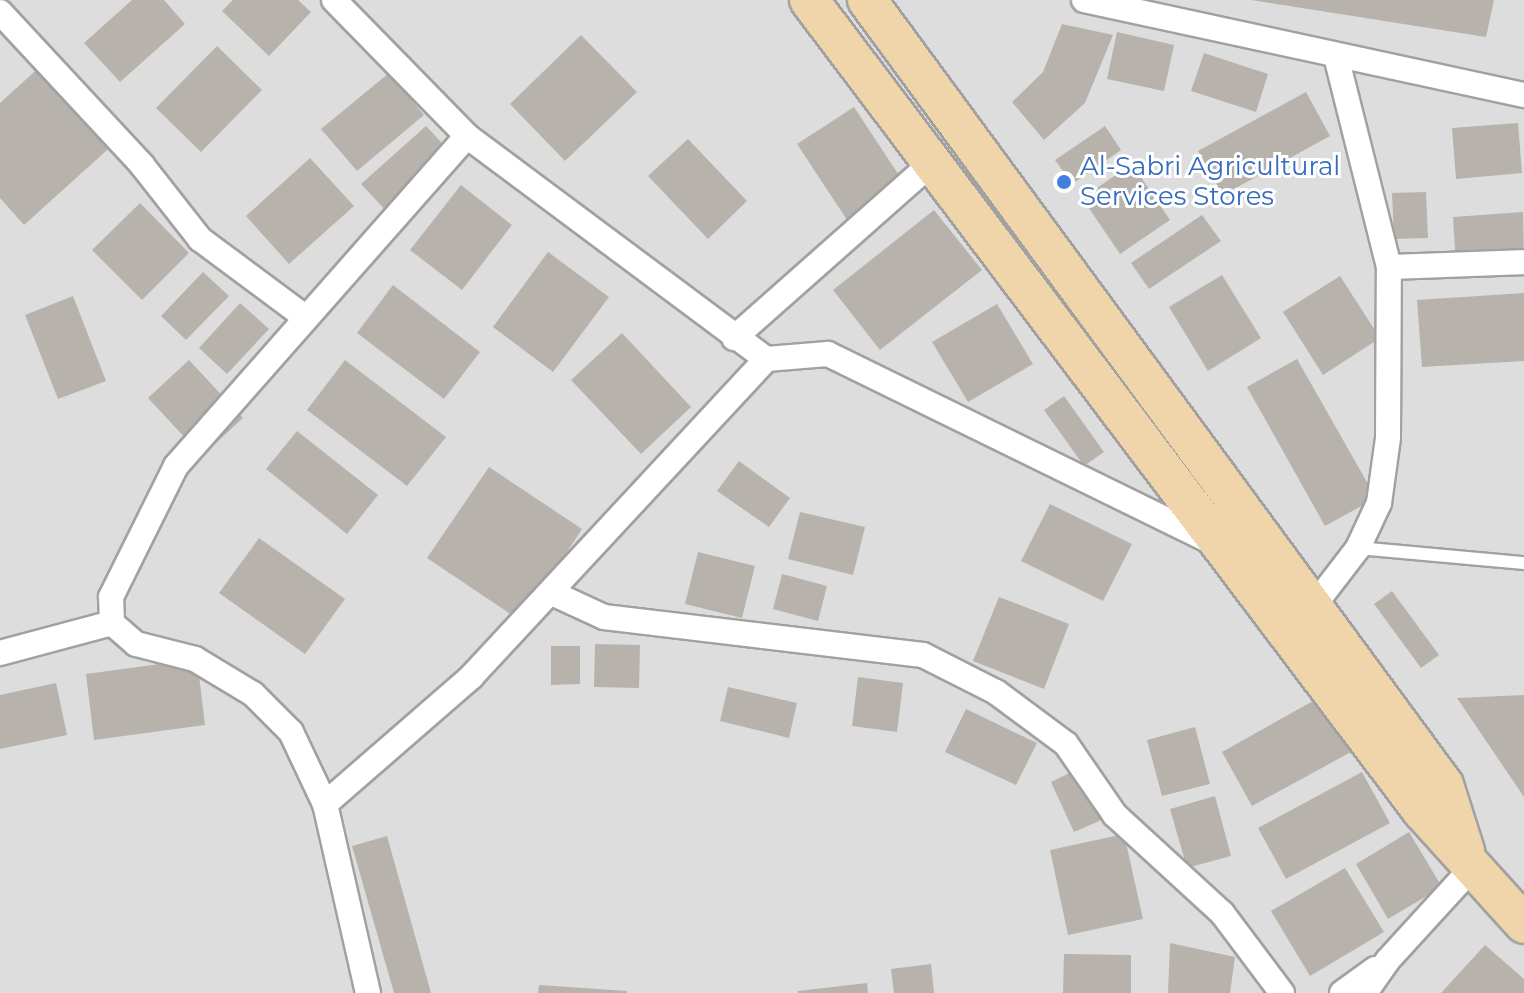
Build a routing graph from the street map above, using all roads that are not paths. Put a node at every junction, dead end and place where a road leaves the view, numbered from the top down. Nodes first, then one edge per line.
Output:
1 (334, 0) edge
2 (809, 0) edge
3 (867, 0) edge
4 (1084, 0) edge
5 (0, 12) edge
6 (1336, 56) junction
7 (1524, 95) edge
8 (467, 136) junction
9 (933, 162) junction
10 (1524, 262) edge
11 (1389, 267) junction
12 (305, 317) junction
13 (734, 338) junction
14 (766, 359) junction
15 (1358, 548) junction
16 (1225, 549) junction
17 (1524, 563) edge
18 (552, 593) junction
19 (1312, 608) junction
20 (112, 623) junction
21 (0, 653) edge
22 (325, 804) junction
23 (1471, 869) junction
24 (1524, 924) edge
25 (1388, 960) junction
26 (368, 993) edge
27 (1282, 993) edge
28 (1342, 993) edge
29 (1365, 993) edge

1 - 8 street
2 - 9 main road
3 - 19 main road
4 - 6 street
5 - 12 street
6 - 7 street
6 - 11 street
8 - 12 street
8 - 13 street
9 - 13 street
9 - 16 main road
10 - 11 street
11 - 15 street
12 - 20 street
13 - 14 street
14 - 16 street
14 - 18 street
15 - 17 lane
15 - 19 street
16 - 23 main road
18 - 22 street
18 - 27 street
19 - 23 main road
20 - 21 street
20 - 22 street
22 - 26 street
23 - 24 main road
23 - 25 street
25 - 28 street
25 - 29 street

